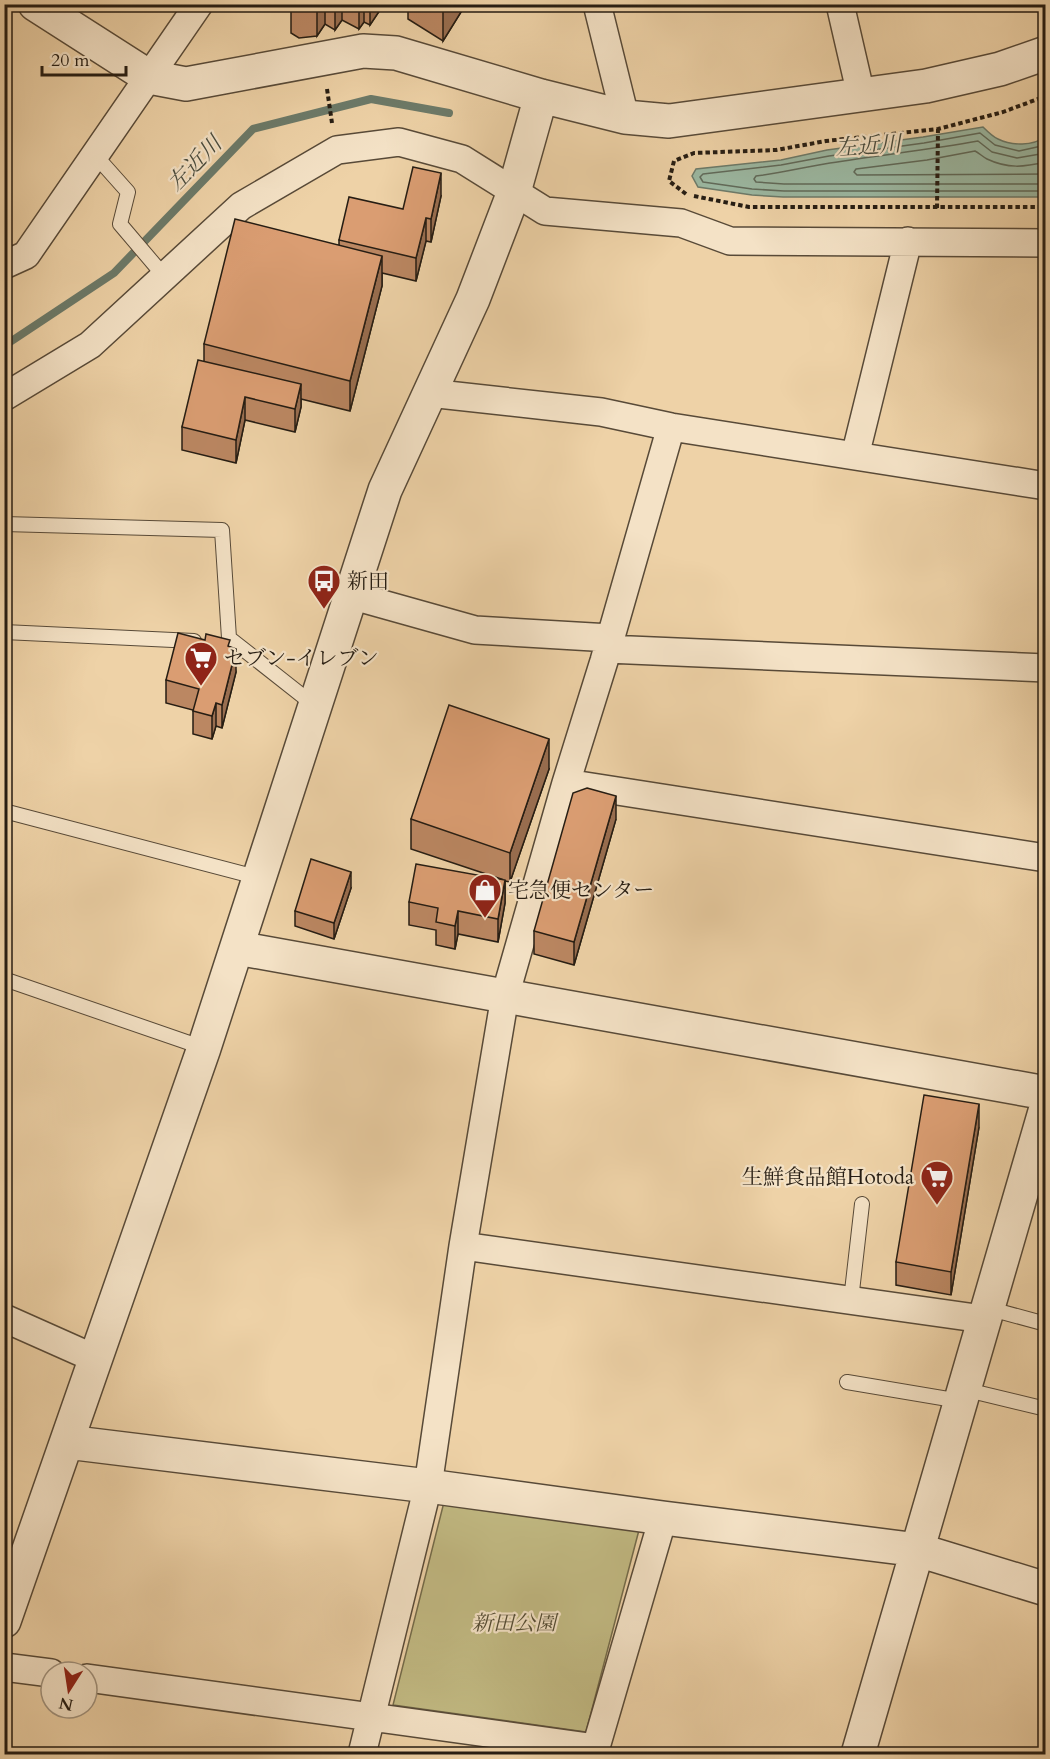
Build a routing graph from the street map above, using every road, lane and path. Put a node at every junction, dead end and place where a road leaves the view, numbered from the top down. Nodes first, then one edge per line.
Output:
1 (35, 4) edge
2 (199, 4) edge
3 (597, 4) edge
4 (840, 4) edge
5 (1046, 53) edge
6 (322, 59) junction
7 (149, 78) junction
8 (861, 95) junction
9 (541, 96) junction
10 (1046, 96) edge
11 (625, 117) junction
12 (938, 129) junction
13 (337, 150) junction
14 (95, 155) junction
15 (514, 192) junction
16 (1046, 207) edge
17 (937, 208) junction
18 (908, 241) junction
19 (1046, 243) edge
20 (4, 265) edge
21 (165, 277) junction
22 (429, 393) junction
23 (4, 397) edge
24 (671, 427) junction
25 (855, 456) junction
26 (1046, 486) edge
27 (4, 524) edge
28 (350, 595) junction
29 (4, 632) edge
30 (220, 640) junction
31 (609, 644) junction
32 (1046, 668) edge
33 (316, 706) junction
34 (566, 783) junction
35 (4, 811) edge
36 (1046, 858) edge
37 (260, 878) junction
38 (237, 948) junction
39 (4, 979) edge
40 (505, 996) junction
41 (204, 1048) junction
42 (1046, 1093) edge
43 (1046, 1108) edge
44 (862, 1204) dead end
45 (463, 1246) junction
46 (851, 1300) junction
47 (985, 1313) junction
48 (4, 1318) edge
49 (1046, 1324) edge
50 (96, 1359) junction
51 (847, 1382) dead end
52 (962, 1395) junction
53 (1046, 1409) edge
54 (67, 1442) junction
55 (428, 1486) junction
56 (663, 1518) junction
57 (918, 1550) junction
58 (1046, 1590) edge
59 (4, 1621) edge
60 (4, 1667) edge
61 (39, 1671) edge
62 (99, 1680) edge
63 (372, 1718) junction
64 (595, 1751) edge
65 (363, 1755) edge
66 (858, 1755) edge

1 - 7 street
2 - 7 street
3 - 11 street
4 - 8 street
5 - 8 street
6 - 7 street
6 - 9 street
6 - 13 path
7 - 14 street
8 - 11 street
9 - 11 street
9 - 15 street
10 - 12 path
12 - 17 path
12 - 17 path
13 - 15 street
13 - 21 street
14 - 20 street
14 - 21 lane
15 - 18 street
15 - 22 street
16 - 17 path
18 - 19 street
18 - 25 street
21 - 23 street
22 - 24 street
22 - 28 street
24 - 25 street
24 - 31 street
25 - 26 street
27 - 30 lane
28 - 31 street
28 - 33 street
29 - 30 lane
30 - 33 lane
31 - 32 street
31 - 34 street
33 - 37 street
34 - 36 street
34 - 40 street
35 - 37 lane
37 - 38 street
38 - 40 street
38 - 41 street
39 - 41 lane
40 - 42 street
40 - 45 street
41 - 50 street
43 - 47 street
44 - 46 lane
45 - 46 street
45 - 55 street
46 - 47 street
47 - 49 lane
47 - 52 street
48 - 50 street
50 - 54 street
51 - 52 lane
52 - 53 lane
52 - 57 street
54 - 55 street
54 - 59 street
55 - 56 street
55 - 63 street
56 - 57 street
56 - 64 street
57 - 58 street
57 - 66 street
60 - 61 street
62 - 63 street
63 - 64 street
63 - 65 street

